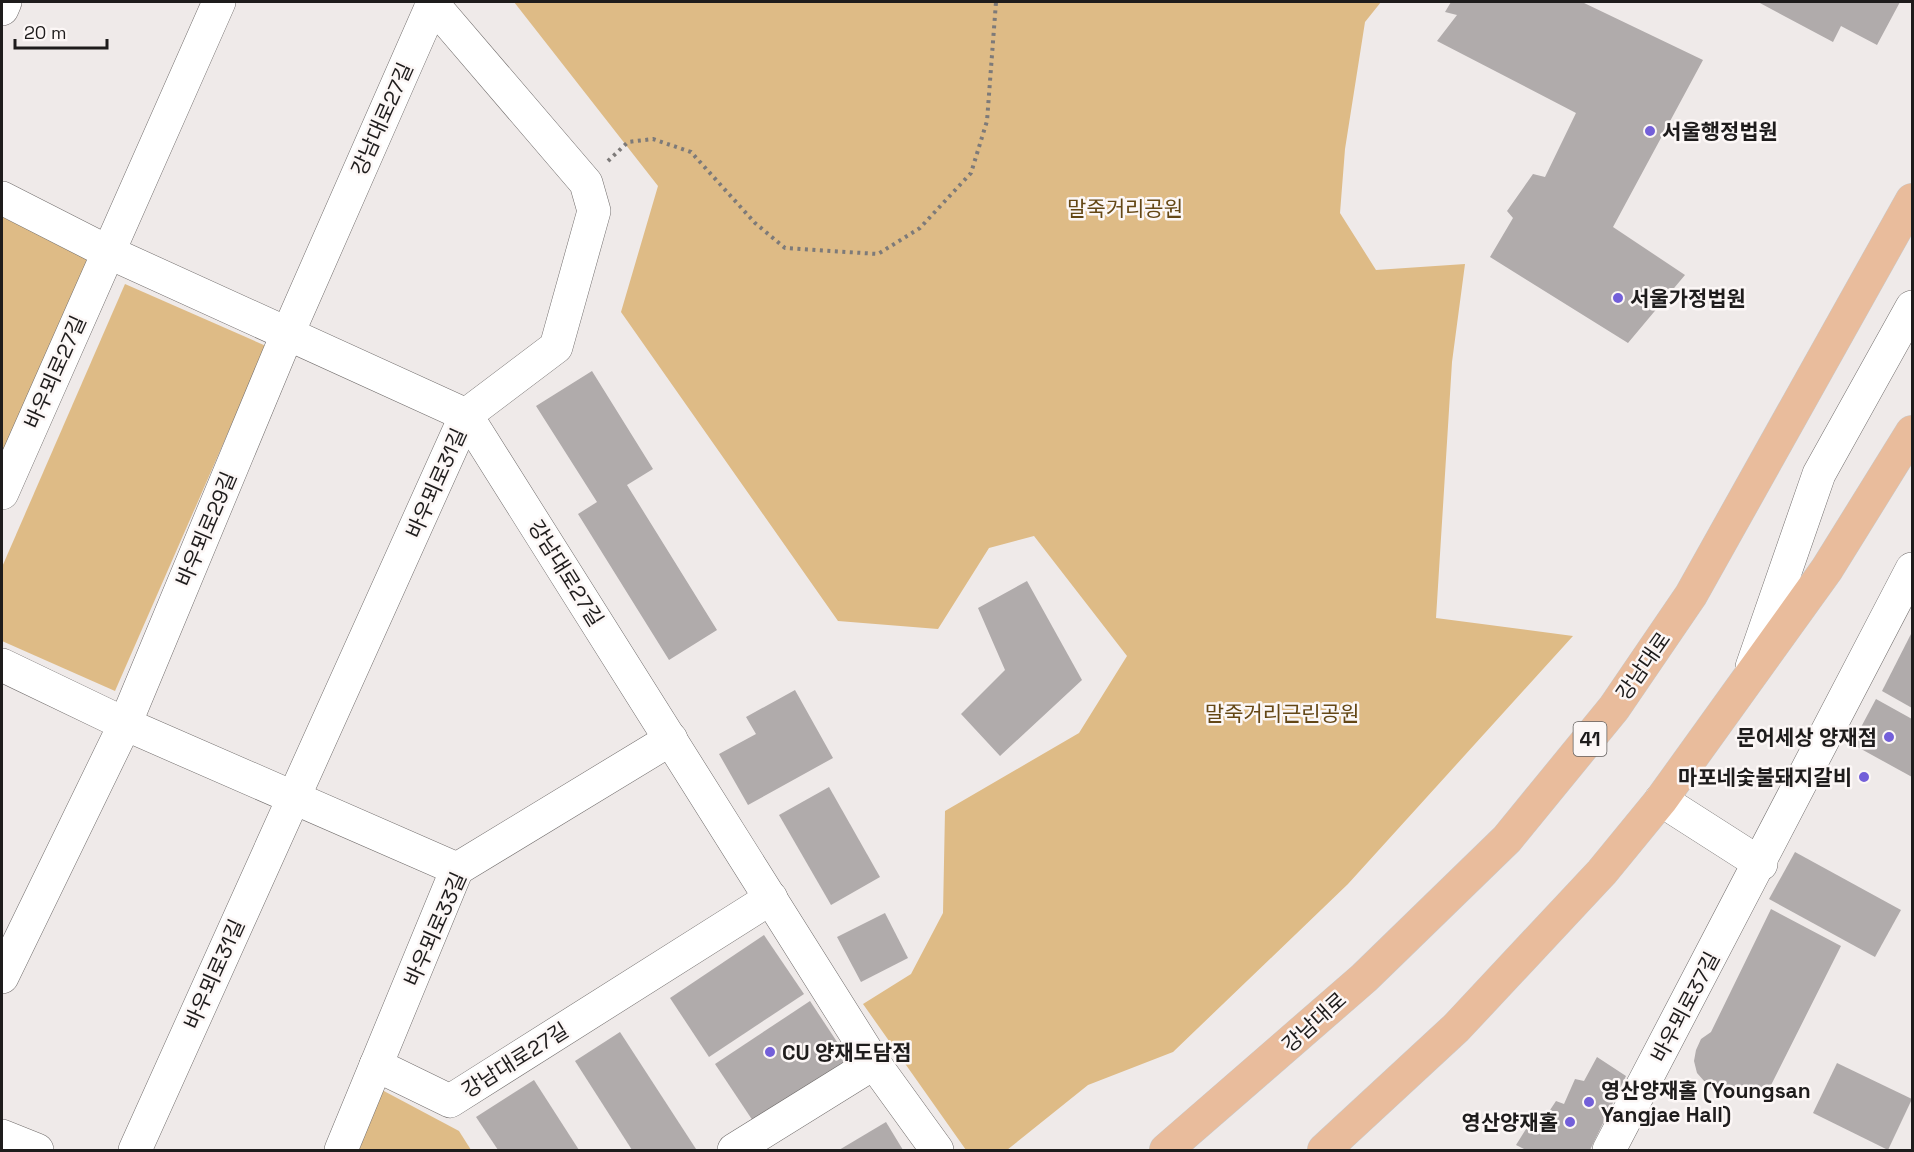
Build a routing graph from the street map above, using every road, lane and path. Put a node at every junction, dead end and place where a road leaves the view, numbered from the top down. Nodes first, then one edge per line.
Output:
1 (4, 2) edge
2 (219, 2) edge
3 (432, 2) edge
4 (996, 2) edge
5 (2, 9) edge
6 (586, 183) junction
7 (2, 198) edge
8 (1912, 200) edge
9 (1904, 222) edge
10 (108, 252) junction
11 (1912, 307) edge
12 (288, 333) junction
13 (466, 415) junction
14 (1910, 445) edge
15 (2, 493) edge
16 (1912, 569) edge
17 (2, 665) edge
18 (1749, 677) junction
19 (125, 724) junction
20 (670, 739) junction
21 (293, 798) junction
22 (1660, 800) junction
23 (1761, 864) junction
24 (458, 869) junction
25 (771, 898) junction
26 (2, 977) edge
27 (874, 1063) junction
28 (376, 1065) junction
29 (2, 1136) edge
30 (37, 1150) edge
31 (135, 1150) edge
32 (341, 1150) edge
33 (734, 1150) edge
34 (937, 1150) edge
35 (1166, 1150) edge
36 (1324, 1150) edge
37 (1610, 1150) edge

1 - 5 street
2 - 10 street
3 - 6 street, 바우뫼로31길
3 - 12 street, 강남대로27길
4 - 6 path
6 - 13 street, 바우뫼로31길
7 - 10 street
8 - 9 main road, 강남대로 / 41
9 - 35 main road, 강남대로 / 41
10 - 12 street
10 - 15 street, 바우뫼로27길
11 - 18 street
12 - 13 street
12 - 19 street, 바우뫼로29길
13 - 20 street, 강남대로27길
13 - 21 street, 바우뫼로31길
14 - 18 main road
16 - 23 street, 바우뫼로37길
17 - 19 street
18 - 22 main road
19 - 21 street
19 - 26 street, 바우뫼로29길
20 - 24 street, 바우뫼로33길
20 - 25 street, 강남대로27길
21 - 24 street
21 - 31 street, 바우뫼로31길
22 - 23 street
22 - 36 main road
23 - 37 street, 바우뫼로37길
24 - 28 street, 바우뫼로33길
25 - 27 street, 강남대로27길
25 - 28 street, 강남대로27길
27 - 33 street
27 - 34 street, 강남대로27길
28 - 32 street, 바우뫼로33길
29 - 30 street

